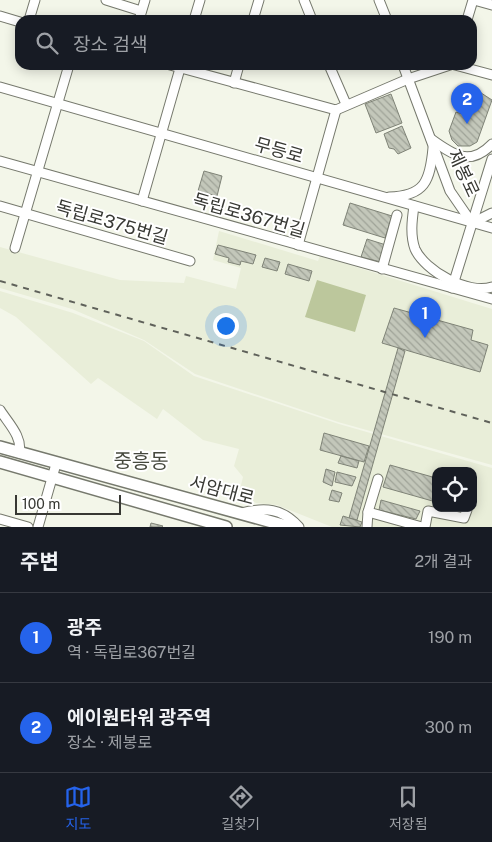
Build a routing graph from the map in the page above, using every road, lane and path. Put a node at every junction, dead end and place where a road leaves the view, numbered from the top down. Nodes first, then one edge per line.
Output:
1 (35, 0) edge
2 (106, 0) edge
3 (144, 0) edge
4 (200, 0) edge
5 (259, 0) edge
6 (304, 0) edge
7 (379, 0) edge
8 (474, 0) edge
9 (492, 5) edge
10 (142, 11) junction
11 (30, 15) edge
12 (141, 15) edge
13 (196, 15) edge
14 (254, 15) edge
15 (310, 15) edge
16 (385, 15) edge
17 (469, 15) edge
18 (0, 16) edge
19 (15, 20) edge
20 (68, 70) edge
21 (179, 70) edge
22 (194, 70) edge
23 (238, 70) edge
24 (331, 70) edge
25 (405, 70) edge
26 (435, 70) edge
27 (474, 70) edge
28 (492, 75) edge
29 (408, 79) junction
30 (234, 82) junction
31 (0, 87) edge
32 (58, 103) junction
33 (346, 104) junction
34 (336, 110) junction
35 (163, 133) junction
36 (432, 142) junction
37 (492, 144) edge
38 (492, 159) edge
39 (0, 161) edge
40 (38, 172) junction
41 (318, 178) junction
42 (382, 197) junction
43 (142, 201) junction
44 (0, 206) edge
45 (414, 206) junction
46 (492, 213) edge
47 (25, 214) junction
48 (398, 215) dead end
49 (472, 223) junction
50 (492, 228) edge
51 (298, 245) junction
52 (15, 248) dead end
53 (190, 261) dead end
54 (382, 269) junction
55 (453, 285) junction
56 (492, 287) edge
57 (492, 300) edge
58 (0, 410) edge
59 (0, 447) edge
60 (19, 453) junction
61 (0, 462) edge
62 (56, 464) junction
63 (52, 478) junction
64 (378, 479) dead end
65 (432, 511) edge
66 (368, 512) junction
67 (437, 512) edge
68 (466, 512) edge
69 (239, 513) junction
70 (0, 519) edge
71 (221, 526) edge
72 (28, 527) edge
73 (38, 527) edge
74 (290, 527) edge
75 (299, 527) edge
76 (368, 527) edge
77 (423, 527) edge

1 - 11 street
2 - 10 street
3 - 10 street
4 - 13 street
5 - 14 street
6 - 15 street
7 - 16 street
8 - 9 street
8 - 17 street
10 - 12 street
18 - 19 street
20 - 32 street
21 - 35 street
22 - 30 street
23 - 30 street
24 - 33 street
25 - 29 street, 제봉로
26 - 29 street
27 - 28 street
29 - 33 street
29 - 36 street, 제봉로
30 - 34 street
31 - 32 street, 무등로
32 - 35 street, 무등로
32 - 40 street
33 - 34 street
34 - 41 street
35 - 41 street, 무등로
35 - 43 street
36 - 37 street
36 - 42 street
36 - 49 street, 제봉로
38 - 49 street
39 - 40 street, 독립로367번길
40 - 43 street, 독립로367번길
40 - 47 street
41 - 42 street, 무등로
41 - 51 street
42 - 45 street, 무등로
43 - 51 street, 독립로367번길
44 - 47 street, 독립로375번길
45 - 49 street, 무등로
45 - 55 street
46 - 49 street
47 - 52 street
47 - 53 street, 독립로375번길
48 - 54 street
49 - 50 street, 무등로
49 - 55 street
51 - 54 street, 독립로367번길
54 - 55 street, 독립로367번길
55 - 56 street
55 - 57 street
58 - 60 street
59 - 60 main road, 서암대로
60 - 62 main road, 서암대로
61 - 63 main road, 서암대로
62 - 63 street
62 - 69 main road, 서암대로
63 - 71 main road, 서암대로
63 - 73 street
64 - 66 street
65 - 77 street
66 - 76 street
66 - 77 street
67 - 68 street
69 - 74 main road, 서암대로
69 - 75 street
70 - 72 street

